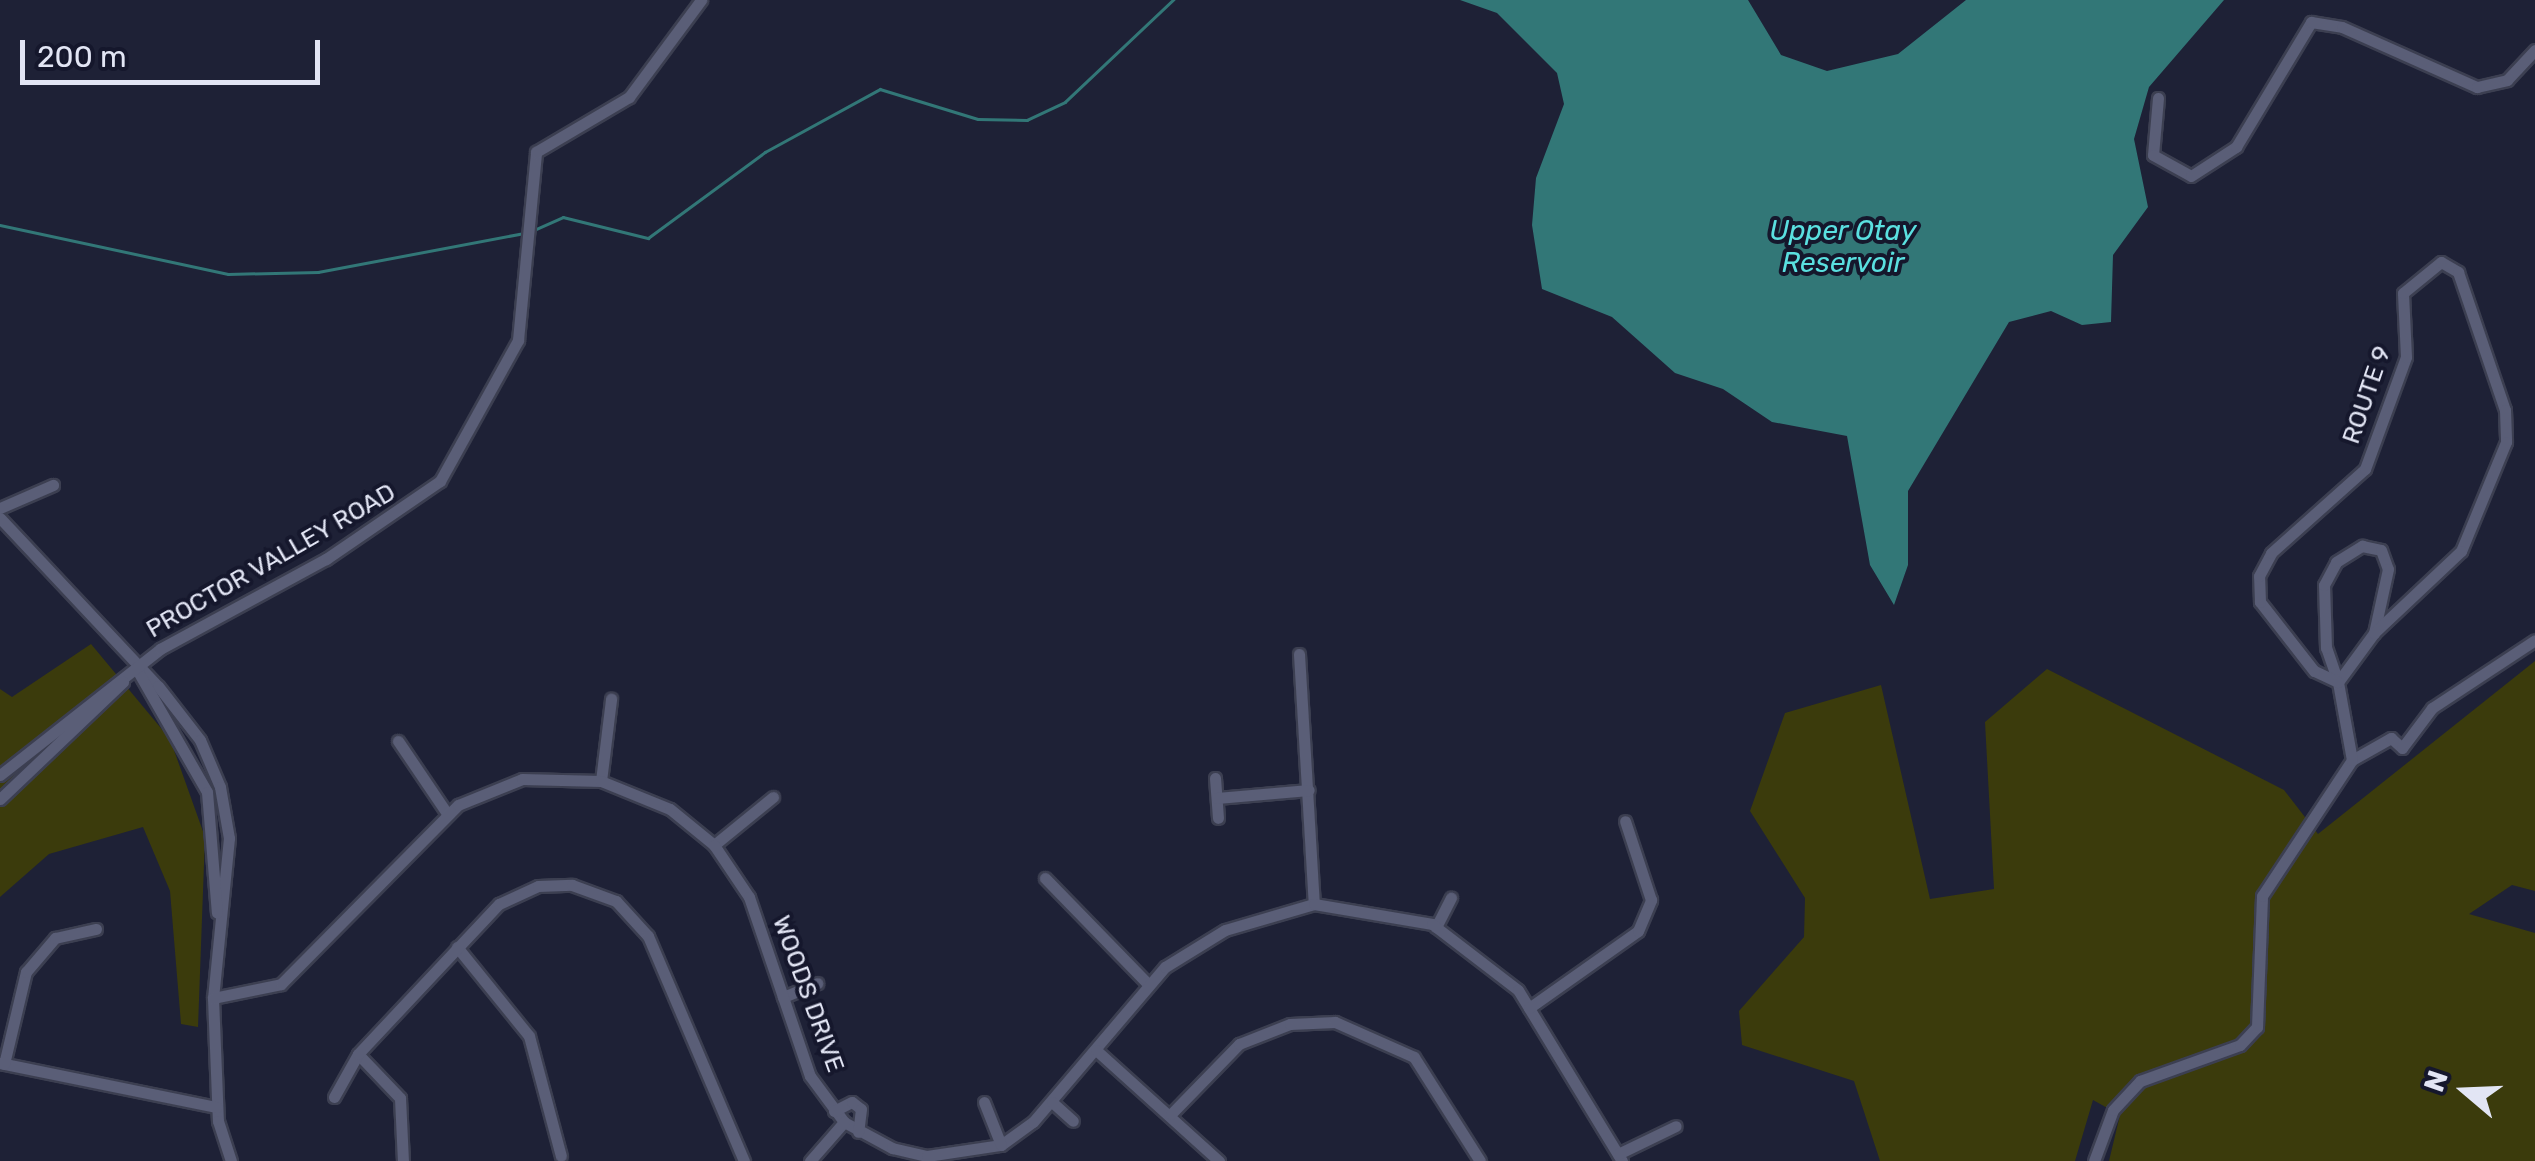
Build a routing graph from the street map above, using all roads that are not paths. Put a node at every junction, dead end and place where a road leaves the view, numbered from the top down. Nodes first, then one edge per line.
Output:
1 (700, 0) edge
2 (2535, 50) edge
3 (2158, 98) dead end
4 (53, 485) dead end
5 (0, 508) edge
6 (0, 518) edge
7 (2374, 633) junction
8 (2535, 640) edge
9 (1299, 654) dead end
10 (136, 668) junction
11 (2338, 682) junction
12 (611, 699) dead end
13 (398, 741) dead end
14 (2352, 760) junction
15 (0, 776) edge
16 (1216, 778) dead end
17 (602, 781) junction
18 (1309, 790) junction
19 (772, 797) dead end
20 (1216, 798) junction
21 (0, 799) edge
22 (446, 812) junction
23 (1218, 818) dead end
24 (1626, 821) dead end
25 (714, 845) junction
26 (1045, 878) dead end
27 (1452, 898) dead end
28 (1314, 904) junction
29 (1436, 927) junction
30 (96, 929) dead end
31 (457, 947) junction
32 (817, 983) dead end
33 (1148, 984) junction
34 (783, 997) junction
35 (214, 998) junction
36 (1529, 1008) junction
37 (1096, 1050) junction
38 (358, 1054) junction
39 (2, 1064) edge
40 (334, 1097) dead end
41 (984, 1102) dead end
42 (1052, 1102) junction
43 (217, 1107) junction
44 (834, 1111) junction
45 (1171, 1114) junction
46 (1074, 1121) dead end
47 (844, 1122) junction
48 (1676, 1126) dead end
49 (858, 1132) junction
50 (1001, 1145) junction
51 (892, 1148) junction
52 (561, 1156) dead end
53 (979, 1157) edge
54 (1620, 1157) edge
55 (230, 1161) edge
56 (403, 1161) edge
57 (744, 1161) edge
58 (810, 1161) edge
59 (886, 1161) edge
60 (1219, 1161) edge
61 (1480, 1161) edge
62 (2094, 1161) edge

1 - 10 street, PROCTOR VALLEY ROAD
2 - 3 street
4 - 5 street
6 - 10 street
7 - 11 street, ROUTE 9
7 - 11 street, ROUTE 9
7 - 11 street, ROUTE 9
8 - 14 street
9 - 18 street
10 - 15 street, PROCTOR VALLEY ROAD
10 - 21 street, PROCTOR VALLEY ROAD
10 - 35 street
11 - 14 street, ROUTE 9
12 - 17 street
13 - 22 street
14 - 62 street
16 - 20 street
17 - 22 street, WOODS DRIVE
17 - 25 street, WOODS DRIVE
18 - 20 street
18 - 28 street
19 - 25 street
20 - 23 street
22 - 35 street, WOODS DRIVE
24 - 36 street
25 - 34 street, WOODS DRIVE
26 - 33 street
27 - 29 street
28 - 29 street, WOODS DRIVE
28 - 33 street, WOODS DRIVE
29 - 36 street, WOODS DRIVE
30 - 39 street
31 - 38 street
31 - 52 street
31 - 57 street
32 - 34 street
33 - 37 street, WOODS DRIVE
34 - 44 street, WOODS DRIVE
35 - 43 street
36 - 54 street, WOODS DRIVE
37 - 42 street, WOODS DRIVE
37 - 45 street
38 - 40 street
38 - 56 street
39 - 43 street
41 - 50 street
42 - 46 street
42 - 50 street, WOODS DRIVE
43 - 55 street
44 - 47 street, WOODS DRIVE
44 - 49 street
45 - 60 street
45 - 61 street
47 - 49 street, WOODS DRIVE
47 - 58 street
48 - 54 street
49 - 51 street, WOODS DRIVE
50 - 53 street, WOODS DRIVE
51 - 53 street, WOODS DRIVE
51 - 59 street

